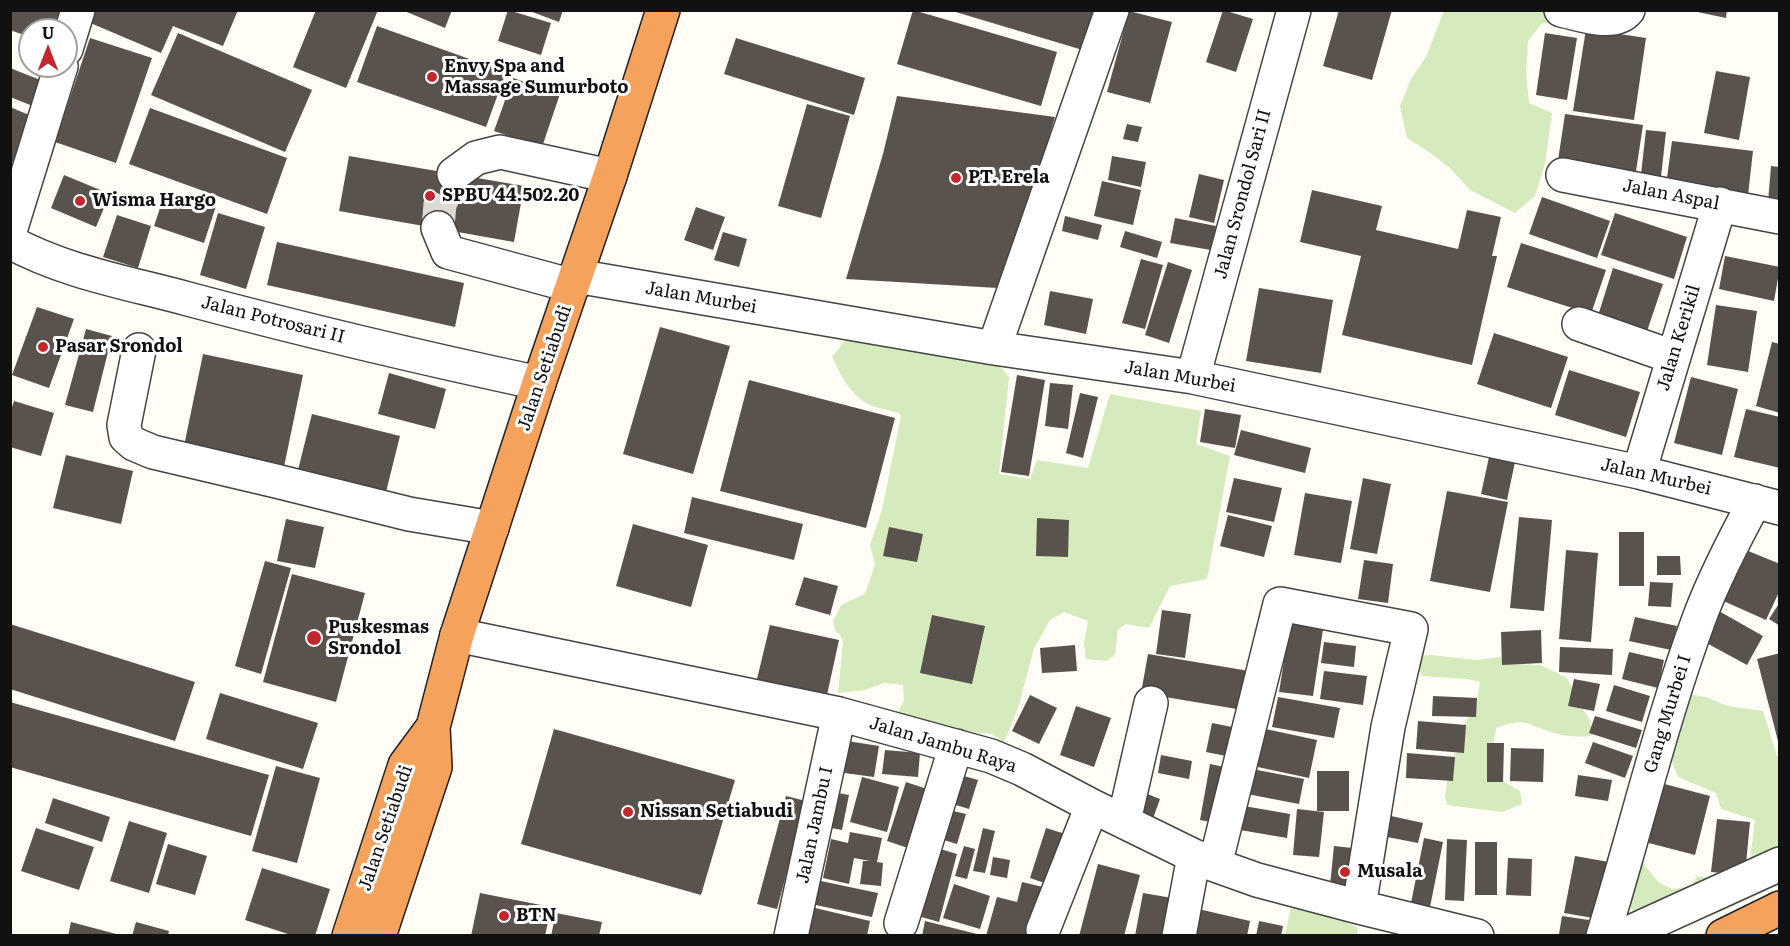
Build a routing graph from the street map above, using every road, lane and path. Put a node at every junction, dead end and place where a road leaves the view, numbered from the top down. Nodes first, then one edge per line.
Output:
1 (663, 10) edge
2 (1112, 10) edge
3 (1294, 10) edge
4 (1561, 10) edge
5 (1628, 10) edge
6 (57, 78) edge
7 (454, 174) tunnel mouth
8 (1563, 175) dead end
9 (610, 176) junction
10 (1720, 204) junction
11 (1779, 217) edge
12 (438, 228) tunnel mouth
13 (10, 231) edge
14 (10, 242) edge
15 (574, 281) junction
16 (1579, 324) dead end
17 (994, 348) junction
18 (139, 350) dead end
19 (1673, 357) junction
20 (1193, 377) junction
21 (539, 382) junction
22 (1639, 472) junction
23 (1767, 504) edge
24 (492, 528) junction
25 (458, 635) junction
26 (1151, 703) dead end
27 (839, 714) junction
28 (433, 727) junction
29 (956, 746) junction
30 (1092, 806) junction
31 (1124, 821) junction
32 (1204, 860) junction
33 (1779, 864) edge
34 (1359, 908) junction
35 (1779, 908) edge
36 (901, 923) dead end
37 (1042, 930) dead end
38 (349, 936) edge
39 (379, 936) edge
40 (791, 936) edge
41 (1179, 936) edge
42 (1477, 936) edge
43 (1603, 936) edge
44 (1622, 936) edge
45 (1723, 936) edge

1 - 9 highway, Jalan Setiabudi
2 - 17 street
3 - 20 street, Jalan Srondol Sari II
4 - 5 street
6 - 13 street
7 - 9 street
8 - 10 street, Jalan Aspal
9 - 15 highway, Jalan Setiabudi
10 - 11 street, Jalan Aspal
10 - 19 street, Jalan Kerikil
12 - 15 street, Jalan Murbei
14 - 21 street, Jalan Potrosari II
15 - 17 street, Jalan Murbei
15 - 21 highway, Jalan Setiabudi
16 - 19 street
17 - 20 street, Jalan Murbei
18 - 24 street
19 - 22 street, Jalan Kerikil
20 - 22 street, Jalan Murbei
21 - 24 highway, Jalan Setiabudi
22 - 23 street, Jalan Murbei
23 - 43 street, Gang Murbei I
24 - 25 highway, Jalan Setiabudi
25 - 27 street, Jalan Jambu Raya
25 - 28 highway, Jalan Setiabudi
26 - 31 street
27 - 29 street, Jalan Jambu Raya
27 - 40 street, Jalan Jambu I
28 - 38 highway, Jalan Setiabudi
28 - 39 highway, Jalan Setiabudi
29 - 30 street, Jalan Jambu Raya
29 - 36 street
30 - 31 street, Jalan Jambu Raya
30 - 37 street
31 - 32 street, Jalan Jambu Raya
32 - 34 street, Jalan Jambu Raya
32 - 34 street
32 - 41 street
33 - 44 street
34 - 42 street, Jalan Jambu Raya
35 - 45 highway

